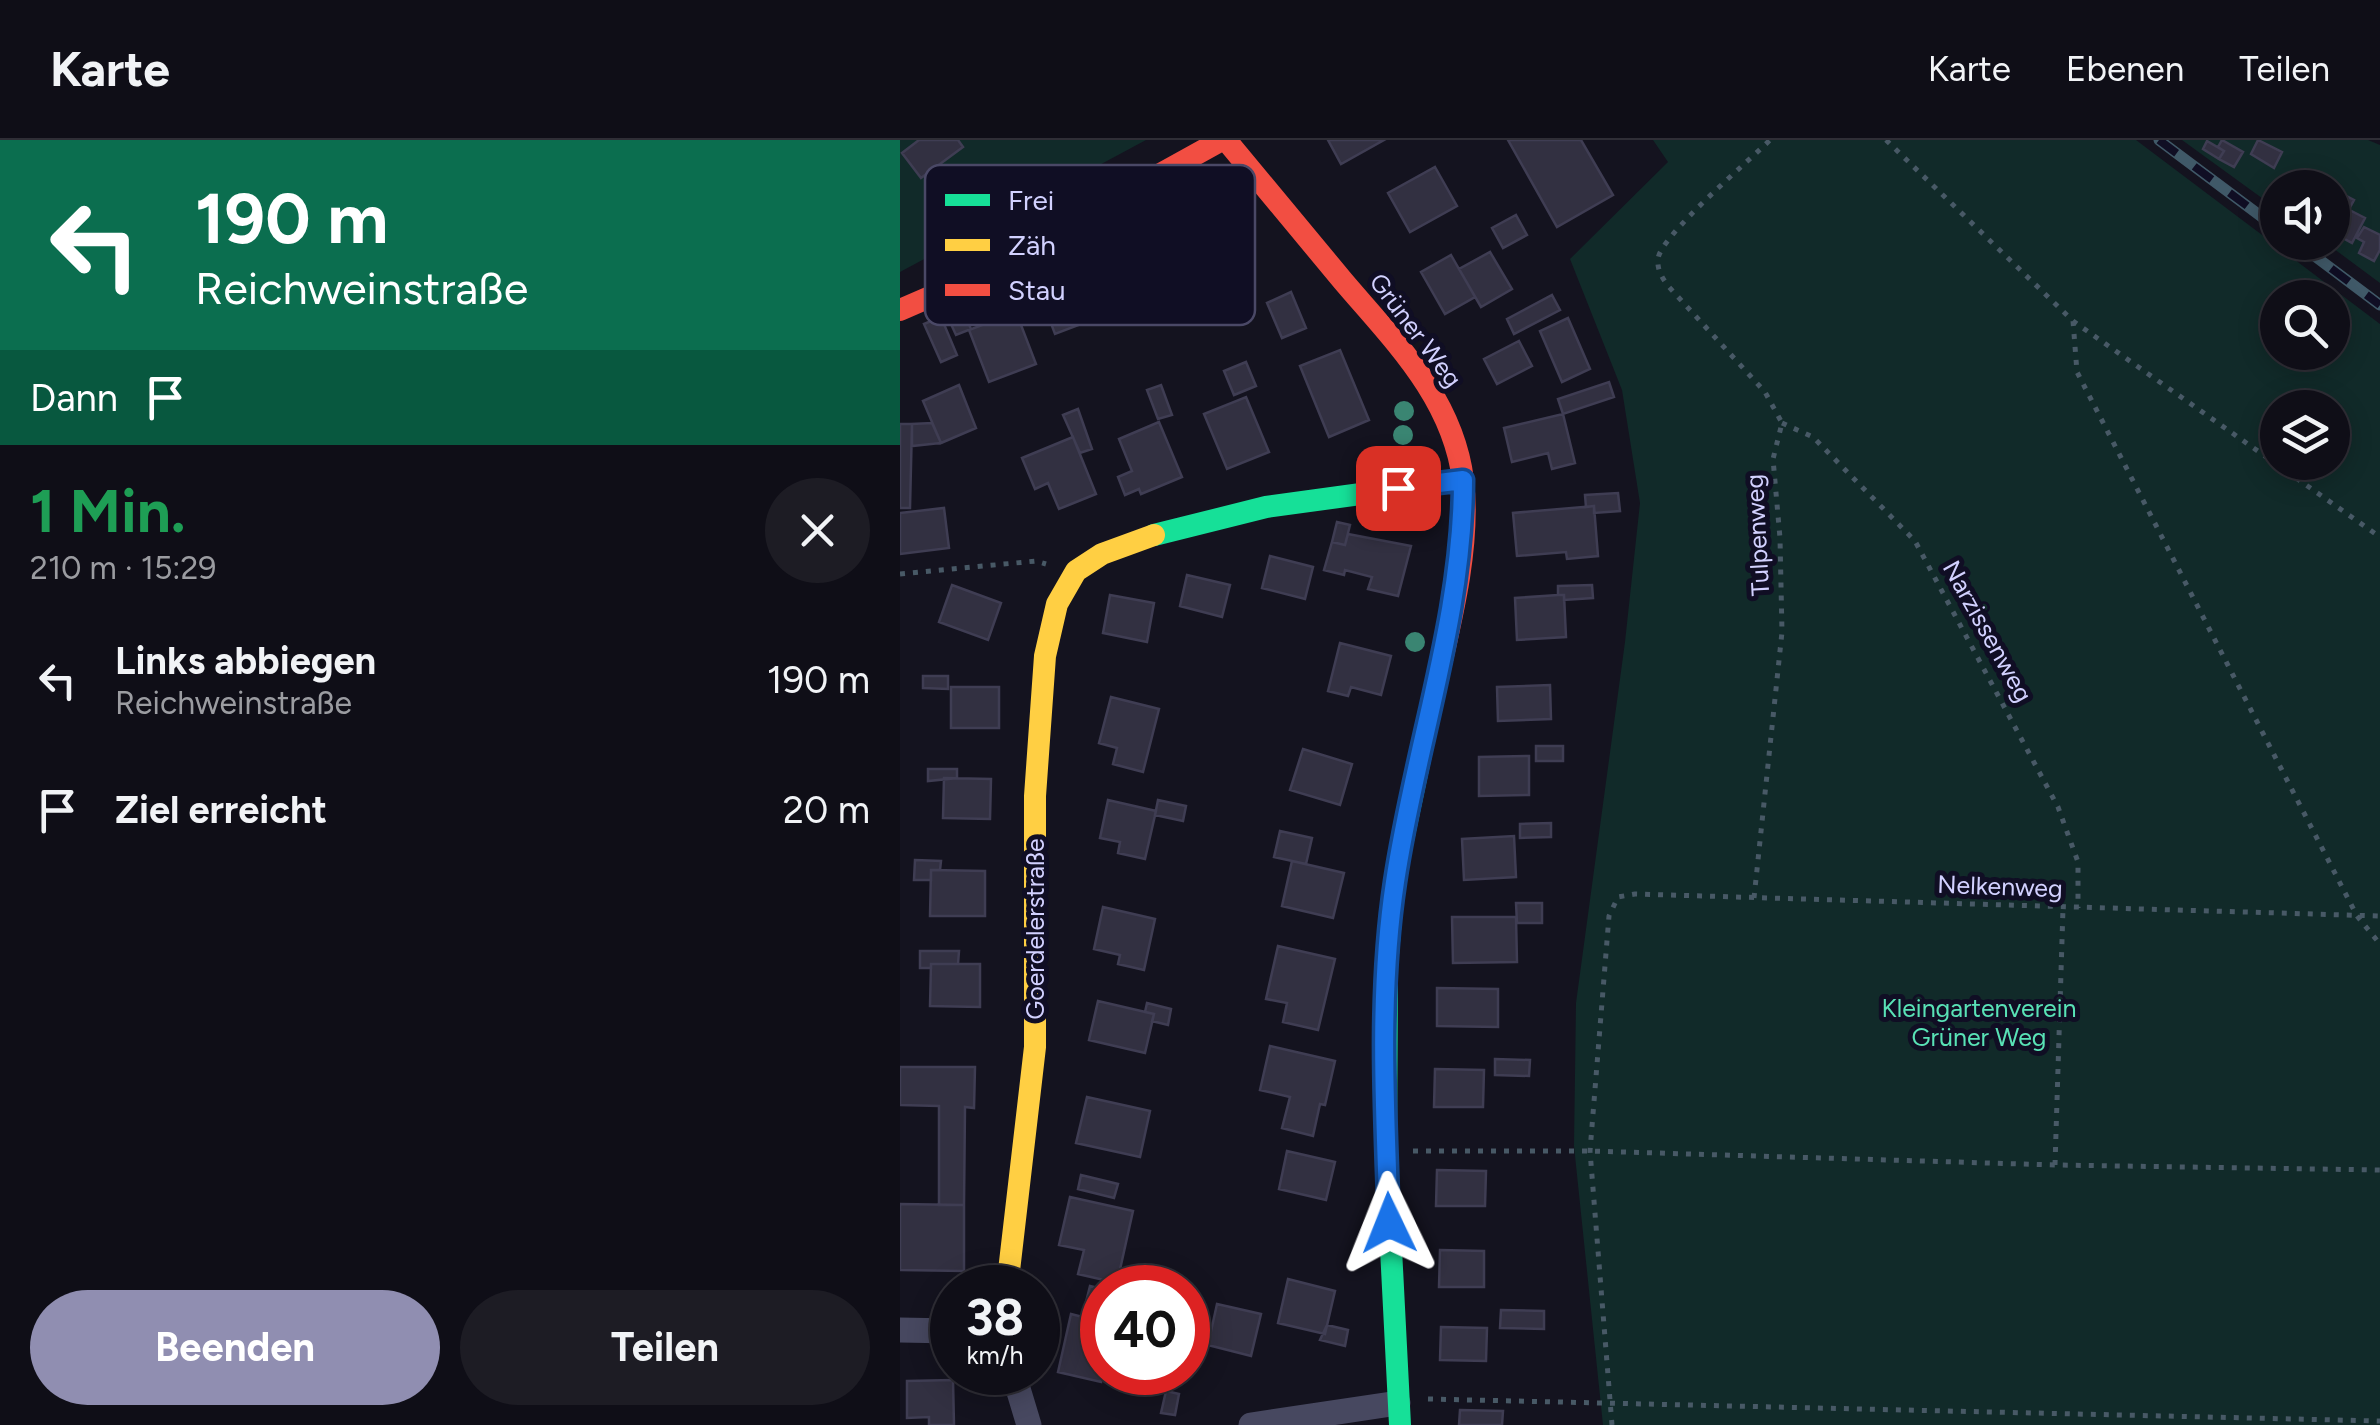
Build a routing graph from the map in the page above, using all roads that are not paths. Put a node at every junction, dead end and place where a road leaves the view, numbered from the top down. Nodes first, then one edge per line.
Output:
1 (1224, 140) edge
2 (1178, 165) edge
3 (1245, 165) edge
4 (1255, 177) edge
5 (925, 299) edge
6 (900, 310) edge
7 (1463, 480) junction
8 (1009, 1265) edge
9 (900, 1330) edge
10 (930, 1331) edge
11 (1020, 1395) edge
12 (1399, 1414) edge
13 (1029, 1425) edge
14 (1251, 1425) edge

1 - 2 street
1 - 3 street, Grüner Weg
4 - 7 street, Grüner Weg
5 - 6 street
7 - 8 street, Goerdelerstraße
7 - 12 street, Grüner Weg
9 - 10 street
11 - 13 street
12 - 14 street

